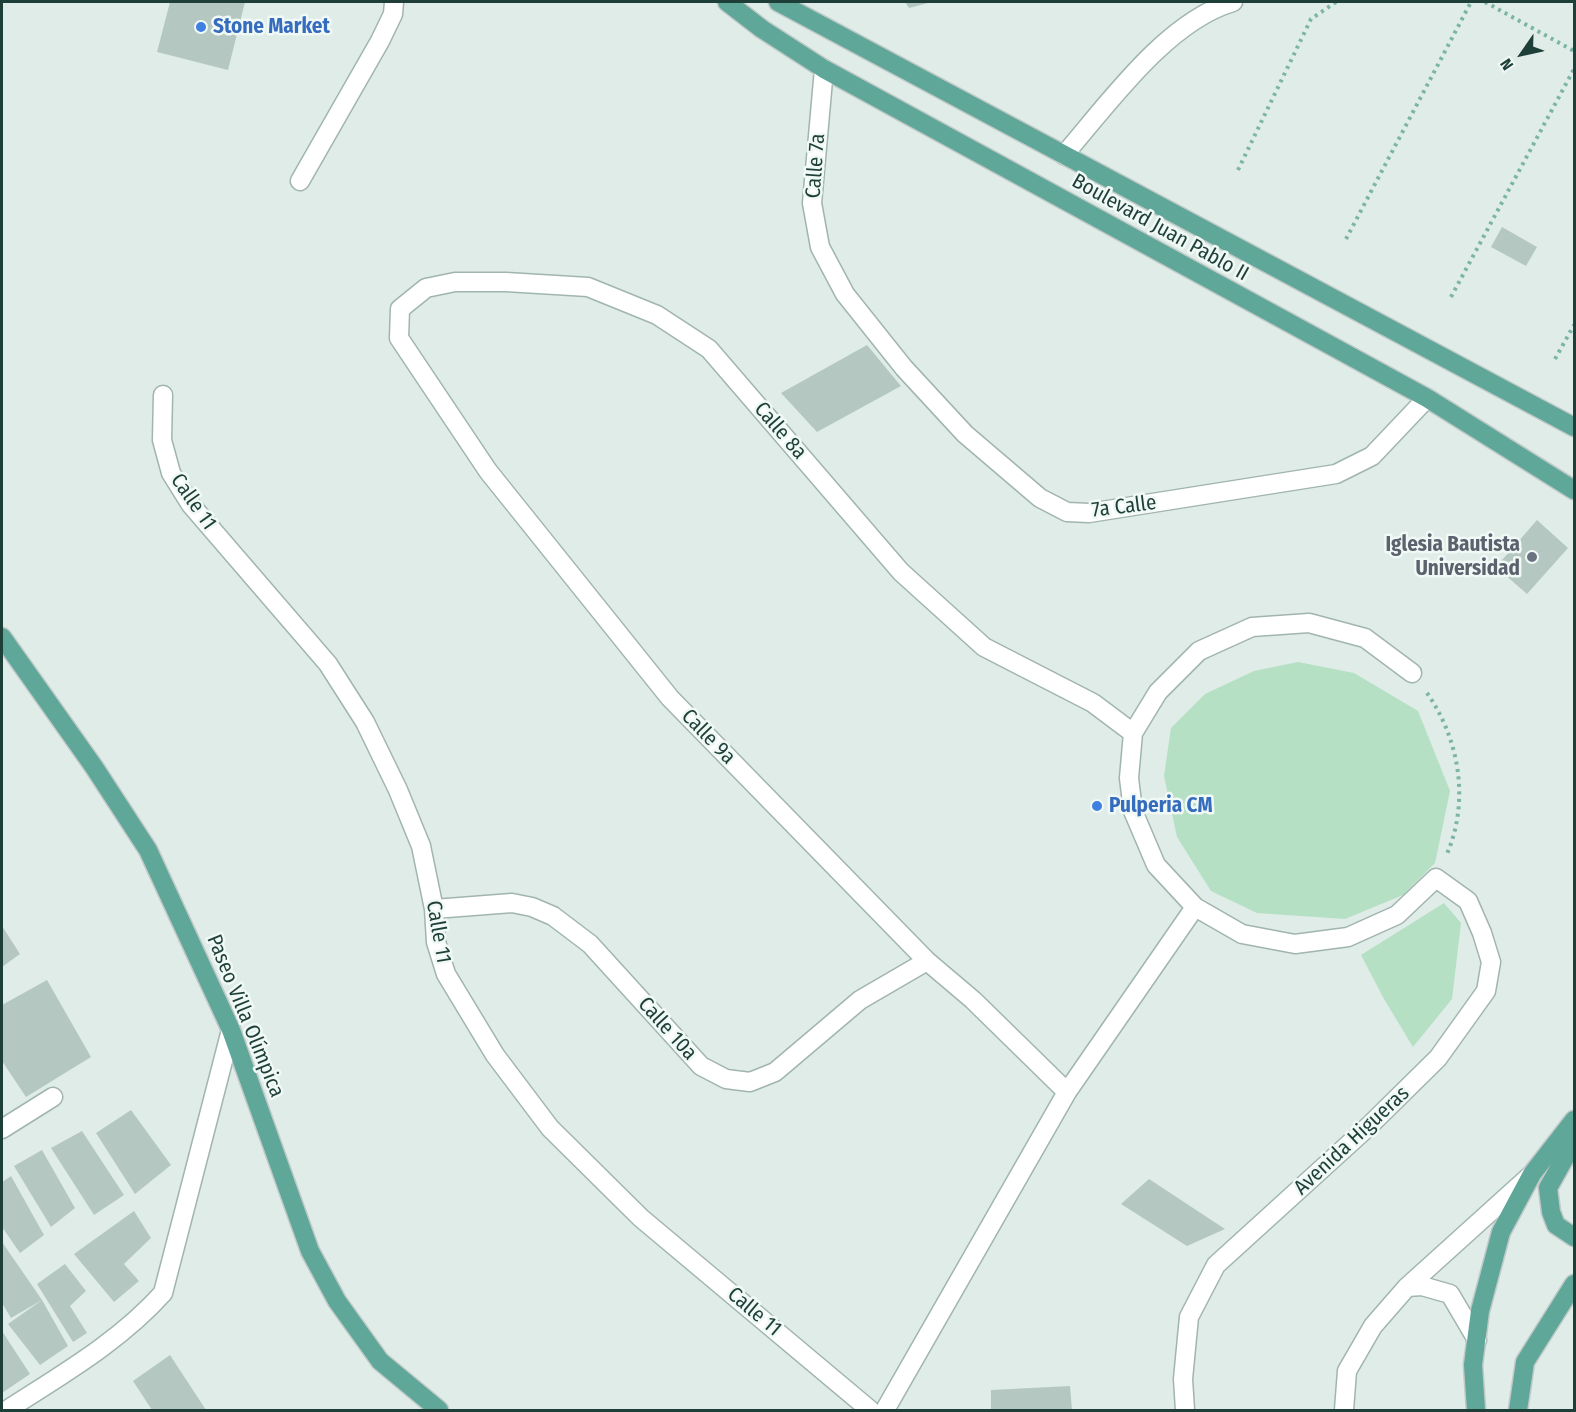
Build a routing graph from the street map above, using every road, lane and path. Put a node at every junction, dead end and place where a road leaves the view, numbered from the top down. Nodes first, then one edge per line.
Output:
1 (394, 2) edge
2 (727, 2) edge
3 (778, 2) edge
4 (1233, 2) edge
5 (1336, 2) edge
6 (1471, 2) edge
7 (1485, 2) edge
8 (1575, 51) edge
9 (824, 69) junction
10 (1575, 69) edge
11 (1064, 155) junction
12 (1238, 170) dead end
13 (300, 181) dead end
14 (1346, 239) dead end
15 (844, 294) joint
16 (1451, 297) dead end
17 (1575, 325) edge
18 (399, 338) joint
19 (1556, 359) dead end
20 (163, 395) dead end
21 (1427, 398) junction
22 (1575, 427) edge
23 (1575, 490) edge
24 (2, 637) edge
25 (1412, 673) joint
26 (1133, 733) junction
27 (1436, 878) junction
28 (1195, 907) junction
29 (434, 909) junction
30 (927, 961) junction
31 (231, 1030) junction
32 (1067, 1092) junction
33 (53, 1097) dead end
34 (1573, 1121) edge
35 (2, 1129) edge
36 (1532, 1174) junction
37 (1575, 1237) edge
38 (1575, 1284) edge
39 (1407, 1287) junction
40 (1477, 1340) junction
41 (7, 1410) edge
42 (439, 1410) edge
43 (870, 1410) edge
44 (885, 1410) edge
45 (1185, 1410) edge
46 (1344, 1410) edge
47 (1476, 1410) edge
48 (1518, 1410) edge

1 - 13 street
2 - 9 main road, Boulevard Juan Pablo II
3 - 11 main road, Boulevard Juan Pablo II
4 - 11 street
5 - 12 path
6 - 14 path
7 - 8 path
9 - 15 street, Calle 7a
9 - 21 main road, Boulevard Juan Pablo II
10 - 16 path
11 - 22 main road, Boulevard Juan Pablo II
15 - 21 street, 7a Calle
17 - 19 path
18 - 26 street, Calle 8a
18 - 30 street, Calle 9a
20 - 29 street, Calle 11
21 - 23 main road, Boulevard Juan Pablo II
24 - 31 main road, Paseo Villa Olímpica
25 - 26 street
25 - 27 path
26 - 28 street
27 - 28 street
27 - 45 street, Avenida Higueras
28 - 32 street
29 - 30 street, Calle 10a
29 - 43 street, Calle 11
30 - 32 street, Calle 9a
31 - 41 street
31 - 42 main road, Paseo Villa Olímpica
32 - 44 street
33 - 35 street
34 - 36 main road
34 - 37 main road
36 - 39 street
36 - 40 main road
38 - 48 main road
39 - 40 street
39 - 46 street
40 - 47 main road

